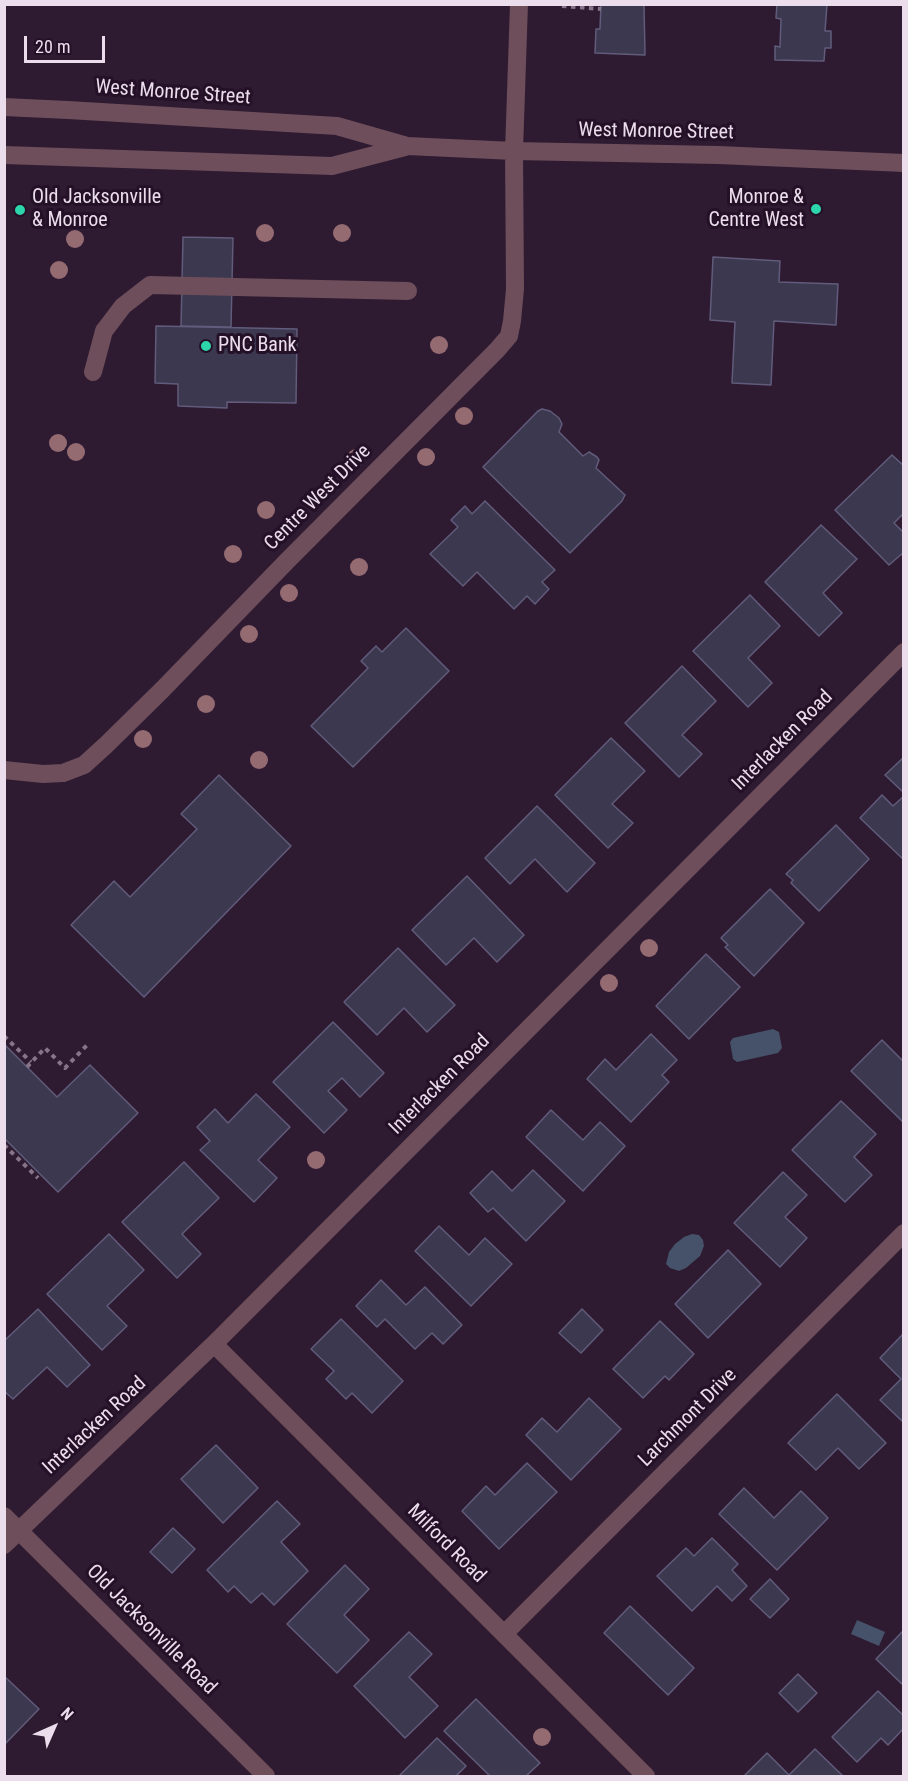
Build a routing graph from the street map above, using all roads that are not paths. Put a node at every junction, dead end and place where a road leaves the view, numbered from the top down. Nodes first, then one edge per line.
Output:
1 (519, 4) edge
2 (4, 107) edge
3 (407, 146) junction
4 (514, 151) junction
5 (4, 155) edge
6 (903, 163) edge
7 (408, 291) dead end
8 (93, 372) dead end
9 (903, 652) edge
10 (4, 770) edge
11 (903, 1233) edge
12 (214, 1344) junction
13 (4, 1516) edge
14 (19, 1531) junction
15 (4, 1545) edge
16 (504, 1634) junction
17 (266, 1776) edge
18 (646, 1776) edge

1 - 4 street, Centre West Drive
2 - 3 street, West Monroe Street
3 - 4 street, West Monroe Street
3 - 5 street, West Monroe Street
4 - 6 street, West Monroe Street
4 - 10 street, Centre West Drive
7 - 8 street
9 - 12 street, Interlacken Road
11 - 16 street, Larchmont Drive
12 - 14 street, Interlacken Road
12 - 16 street, Milford Road
13 - 14 street, Old Jacksonville Road
14 - 15 street, Interlacken Road
14 - 17 street, Old Jacksonville Road
16 - 18 street, Milford Road

